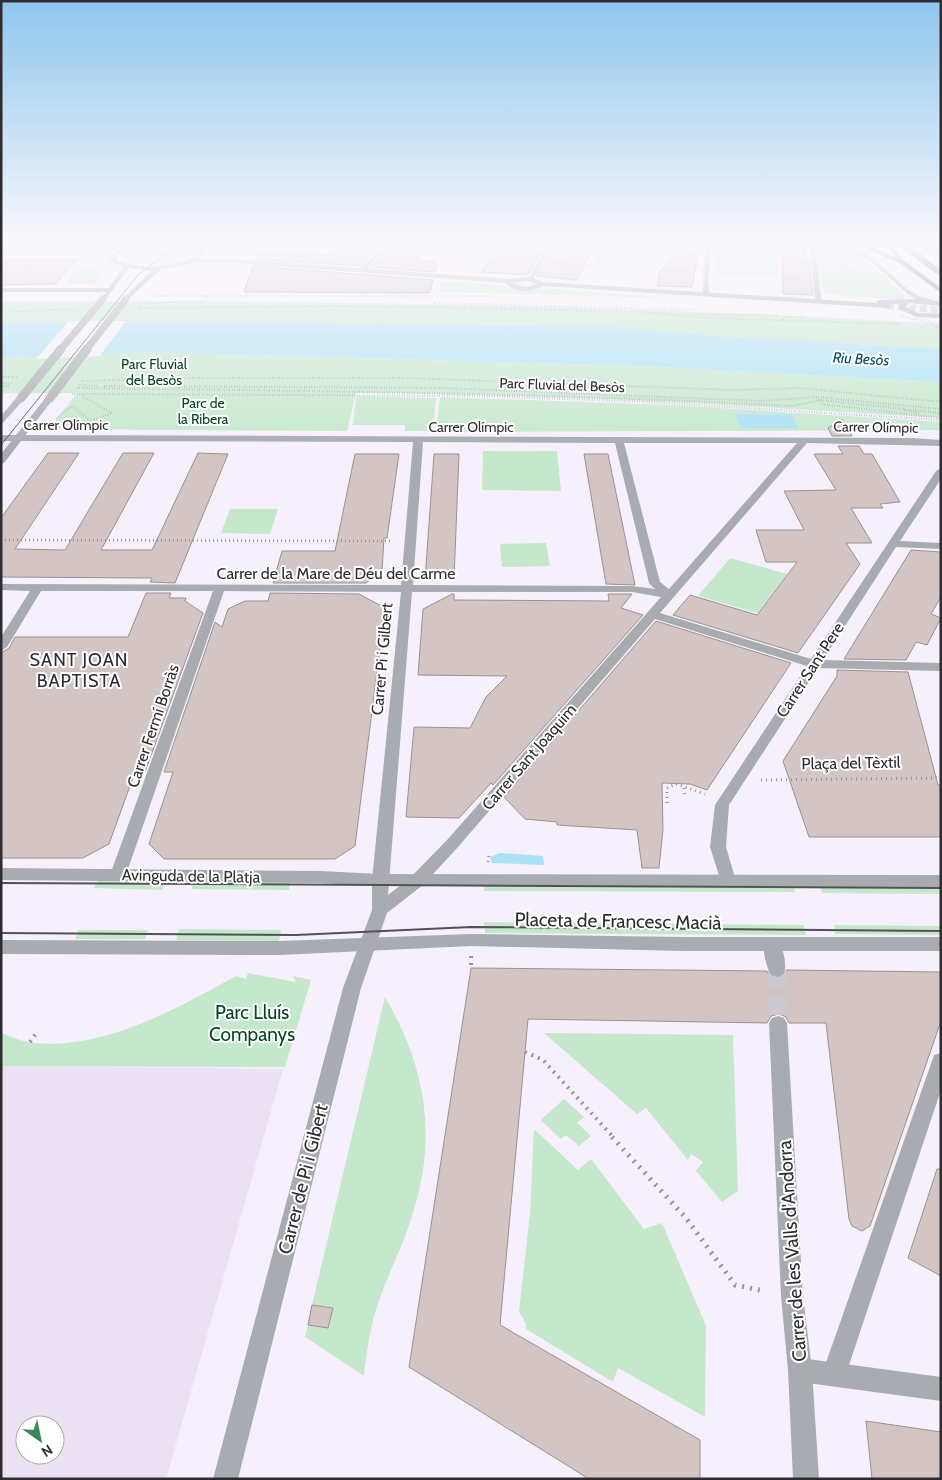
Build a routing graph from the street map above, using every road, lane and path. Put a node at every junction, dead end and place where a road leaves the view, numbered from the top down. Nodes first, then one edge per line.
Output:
1 (91, 313) edge
2 (115, 313) edge
3 (644, 313) edge
4 (756, 313) dead end
5 (915, 313) edge
6 (922, 313) edge
7 (922, 313) edge
8 (679, 314) junction
9 (765, 315) junction
10 (809, 316) dead end
11 (802, 317) junction
12 (937, 319) edge
13 (783, 320) junction
14 (902, 324) dead end
15 (922, 325) dead end
16 (941, 326) edge
17 (941, 330) edge
18 (1, 377) edge
19 (25, 378) dead end
20 (79, 381) dead end
21 (1, 384) edge
22 (21, 385) dead end
23 (78, 385) dead end
24 (71, 388) dead end
25 (816, 397) junction
26 (819, 400) junction
27 (941, 402) edge
28 (900, 409) junction
29 (941, 409) edge
30 (882, 412) junction
31 (941, 413) edge
32 (854, 414) junction
33 (935, 417) junction
34 (941, 419) edge
35 (53, 420) dead end
36 (1, 422) edge
37 (1, 438) edge
38 (18, 439) junction
39 (619, 440) junction
40 (418, 441) junction
41 (804, 441) junction
42 (941, 443) edge
43 (1, 461) edge
44 (941, 472) edge
45 (1, 540) edge
46 (411, 541) junction
47 (893, 544) junction
48 (941, 546) edge
49 (1, 588) edge
50 (37, 588) junction
51 (219, 589) junction
52 (407, 590) junction
53 (670, 595) junction
54 (654, 615) junction
55 (1, 647) edge
56 (813, 664) junction
57 (941, 666) edge
58 (941, 778) edge
59 (761, 780) dead end
60 (684, 788) junction
61 (705, 794) dead end
62 (685, 796) dead end
63 (668, 803) dead end
64 (1, 874) edge
65 (118, 875) junction
66 (380, 880) junction
67 (417, 880) junction
68 (728, 881) junction
69 (941, 881) edge
70 (380, 910) junction
71 (368, 944) junction
72 (772, 944) junction
73 (941, 944) edge
74 (1, 947) edge
75 (777, 970) tunnel mouth
76 (778, 1023) tunnel mouth
77 (36, 1032) dead end
78 (30, 1042) dead end
79 (525, 1052) dead end
80 (941, 1061) edge
81 (764, 1291) dead end
82 (800, 1370) junction
83 (834, 1374) junction
84 (941, 1389) edge
85 (225, 1479) edge
86 (806, 1479) edge

1 - 36 street, bridge
2 - 38 street, bridge
3 - 8 path
4 - 9 path
5 - 17 path, bridge
6 - 12 street
7 - 12 path, bridge
8 - 9 path
8 - 13 path
9 - 11 path
10 - 11 path
11 - 13 path
13 - 14 path
15 - 16 path
18 - 19 path
20 - 27 path
21 - 22 path
23 - 25 path, Parc Fluvial del Besòs
24 - 26 path, Parc Fluvial del Besòs
25 - 26 path
25 - 29 path, Parc Fluvial del Besòs
26 - 28 path, Parc Fluvial del Besòs
26 - 30 path
28 - 31 path, Parc Fluvial del Besòs
28 - 33 path
30 - 32 path
30 - 33 path
32 - 34 path
32 - 35 path
33 - 34 path
37 - 38 street, Carrer Olímpic
38 - 40 street, Carrer Olímpic
38 - 43 street
39 - 40 street, Carrer Olímpic
39 - 41 street, Carrer Olímpic
39 - 53 street
40 - 46 street, Carrer Pi i Gilbert
41 - 42 street, Carrer Olímpic
41 - 53 street, Carrer Sant Joaquim
44 - 47 street, Carrer Sant Pere
45 - 46 path
46 - 52 street, Carrer Pi i Gilbert
47 - 48 street
47 - 56 street, Carrer Sant Pere
49 - 50 street, Carrer de la Mare de Déu del Carme
50 - 51 street, Carrer de la Mare de Déu del Carme
50 - 55 street
51 - 52 street, Carrer de la Mare de Déu del Carme
51 - 65 street, Carrer Fermí Borràs
52 - 53 street, Carrer de la Mare de Déu del Carme
52 - 66 street, Carrer Pi i Gilbert
53 - 54 street, Carrer Sant Joaquim
54 - 56 street
54 - 67 street, Carrer Sant Joaquim
56 - 57 street
56 - 68 street, Carrer Sant Pere
58 - 59 path, Plaça del Tèxtil
60 - 61 path
60 - 62 path
60 - 63 path
64 - 65 street, Avinguda de la Platja
65 - 66 street, Avinguda de la Platja
66 - 67 street
66 - 70 street, Carrer de Pi i Gibert
67 - 68 street
67 - 70 street, Carrer Sant Joaquim
68 - 69 street
70 - 71 street, Carrer de Pi i Gibert
71 - 72 street, Placeta de Francesc Macià
71 - 74 street
71 - 85 street, Carrer de Pi i Gibert
72 - 73 street, Placeta de Francesc Macià
72 - 75 street
76 - 82 street, Carrer de les Valls d'Andorra
77 - 78 path
79 - 81 path
80 - 83 street
82 - 83 street
82 - 86 street, Carrer de les Valls d'Andorra
83 - 84 street

